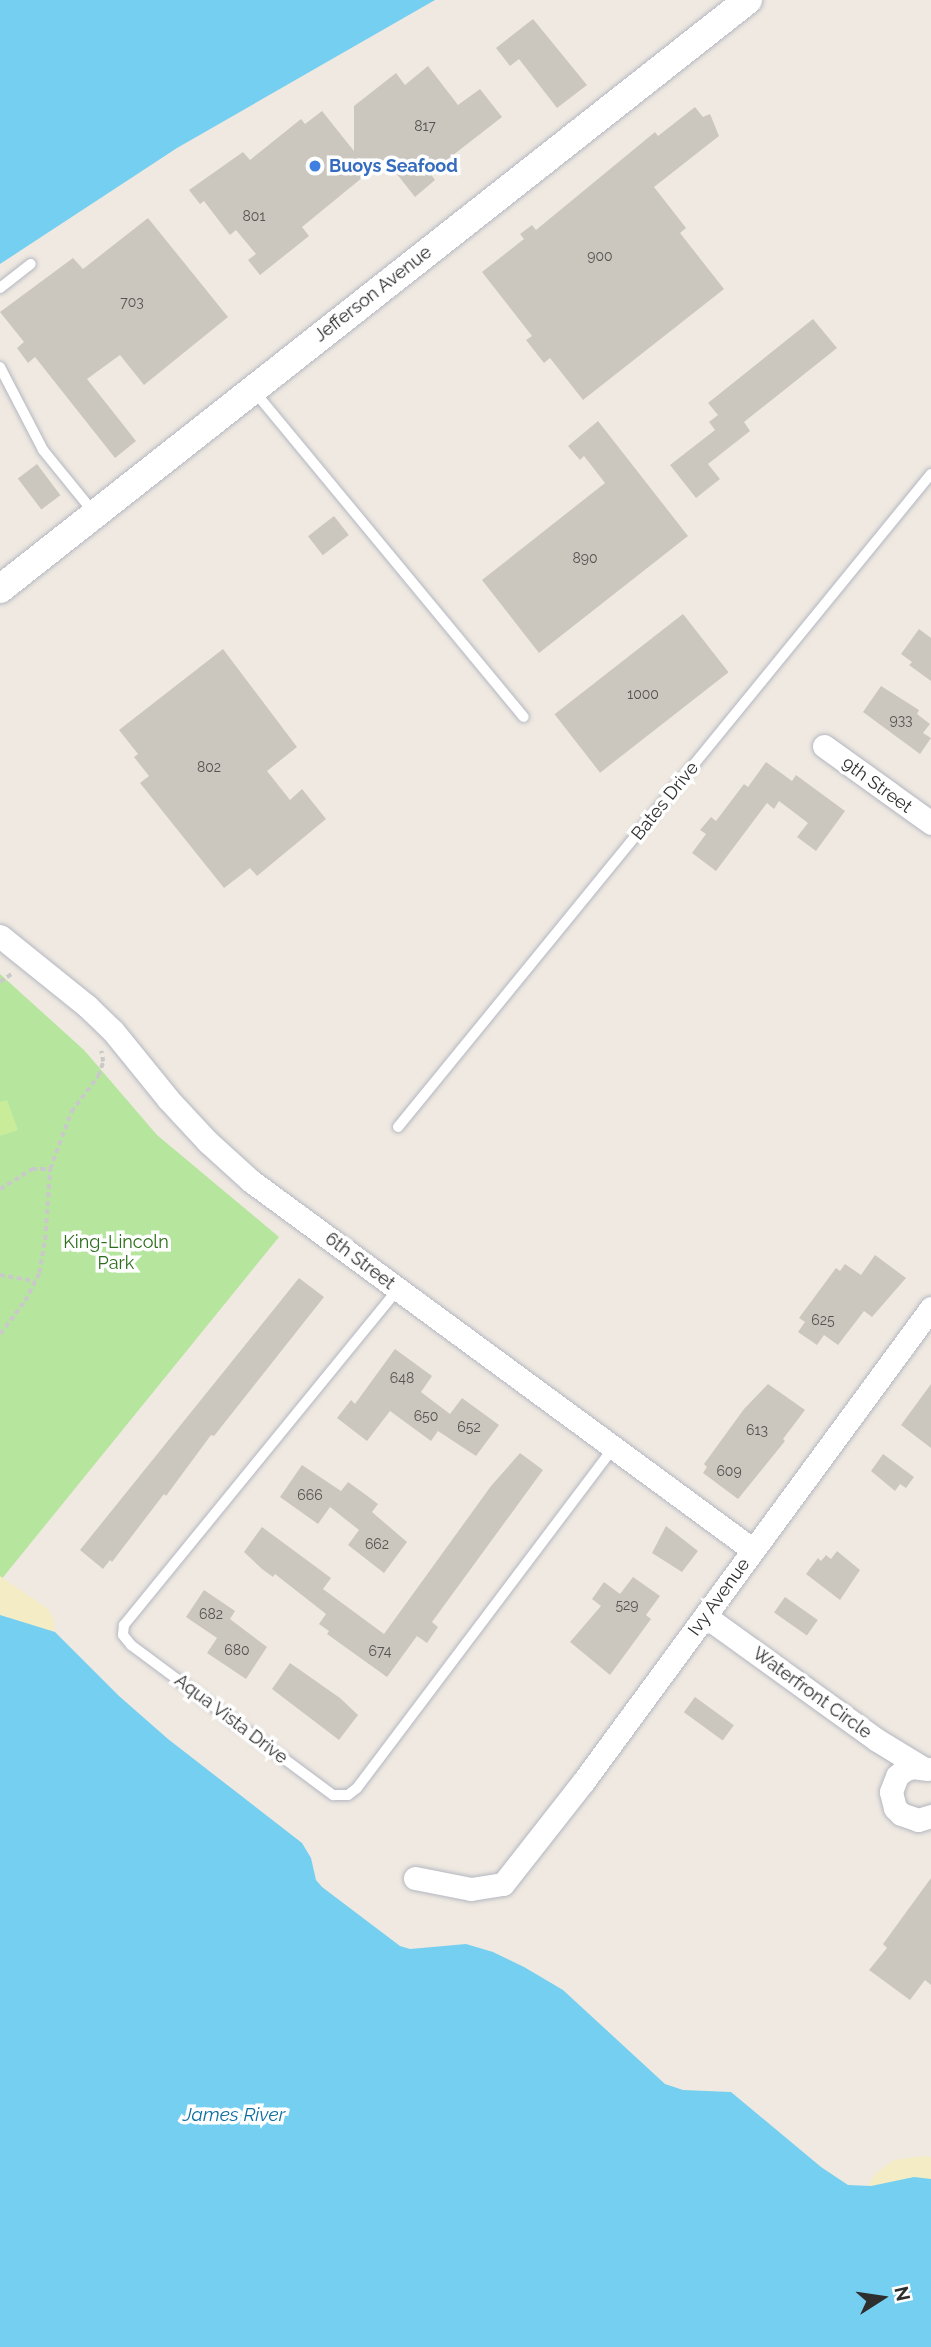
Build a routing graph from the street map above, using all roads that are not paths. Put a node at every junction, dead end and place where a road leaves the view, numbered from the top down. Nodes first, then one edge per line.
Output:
1 (748, 0) edge
2 (31, 264) dead end
3 (0, 288) edge
4 (0, 367) edge
5 (252, 388) junction
6 (931, 474) edge
7 (94, 514) junction
8 (0, 589) edge
9 (524, 717) dead end
10 (824, 746) dead end
11 (930, 821) edge
12 (0, 936) edge
13 (398, 1127) dead end
14 (398, 1289) junction
15 (931, 1308) edge
16 (614, 1447) junction
17 (753, 1550) junction
18 (705, 1616) junction
19 (926, 1769) edge
20 (931, 1816) edge
21 (415, 1878) dead end

1 - 5 street, Jefferson Avenue
2 - 3 lane
4 - 7 lane
5 - 7 street, Jefferson Avenue
5 - 9 lane
6 - 13 lane, Bates Drive
7 - 8 street, Jefferson Avenue
10 - 11 street, 9th Street
12 - 14 street, 6th Street
14 - 16 street, 6th Street
14 - 16 lane, Aqua Vista Drive
15 - 17 street, Ivy Avenue
16 - 17 street, 6th Street
17 - 18 street, Ivy Avenue
18 - 19 street, Waterfront Circle
18 - 21 street, Ivy Avenue
19 - 20 street, Waterfront Circle

